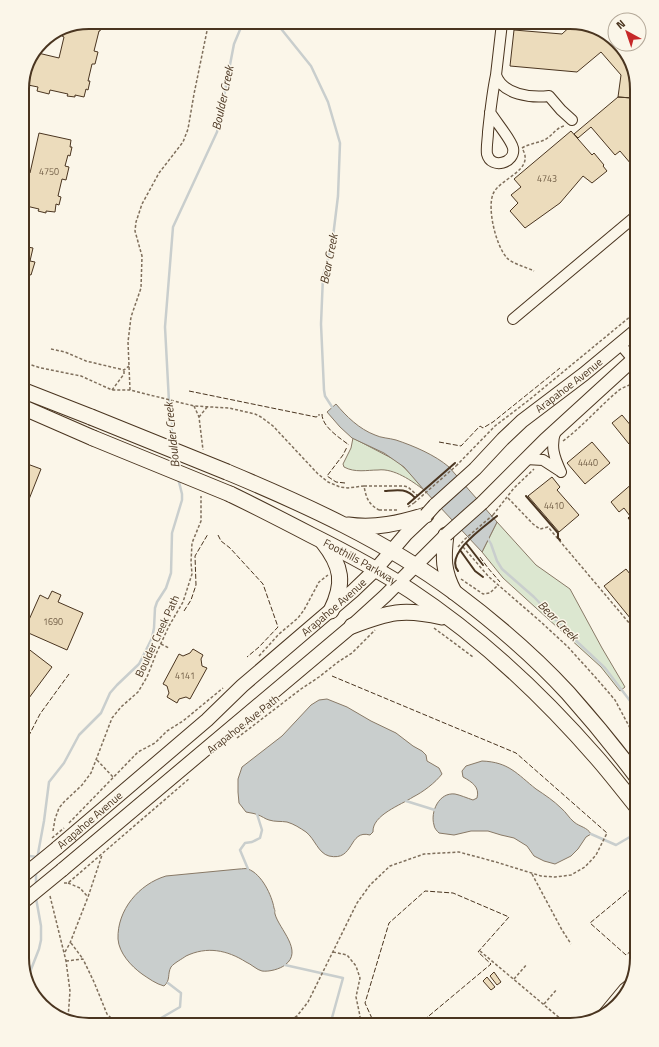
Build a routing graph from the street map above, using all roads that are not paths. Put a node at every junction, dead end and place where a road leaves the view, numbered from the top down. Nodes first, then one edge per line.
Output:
1 (501, 29) edge
2 (496, 75) junction
3 (490, 112) junction
4 (570, 122) road end
5 (630, 221) edge
6 (513, 319) dead end
7 (630, 336) edge
8 (620, 344) junction
9 (630, 354) edge
10 (630, 365) edge
11 (29, 393) edge
12 (29, 411) edge
13 (556, 429) junction
14 (526, 459) junction
15 (426, 515) junction
16 (341, 524) junction
17 (446, 535) junction
18 (321, 540) junction
19 (390, 552) junction
20 (414, 565) junction
21 (376, 569) junction
22 (398, 583) junction
23 (455, 592) junction
24 (330, 611) junction
25 (448, 618) junction
26 (352, 626) junction
27 (630, 768) edge
28 (630, 798) edge
29 (29, 871) edge
30 (29, 899) edge

1 - 2 street
2 - 3 street
2 - 4 street
3 - 3 street
5 - 6 street
7 - 8 main road, Arapahoe Avenue
8 - 9 street
8 - 15 main road, Arapahoe Avenue, bridge
10 - 13 main road, Arapahoe Avenue
11 - 16 highway, bridge
12 - 18 highway, Foothills Parkway, bridge
13 - 14 main road, Arapahoe Avenue
13 - 14 street
14 - 17 main road, Arapahoe Avenue, bridge
15 - 16 highway
15 - 19 main road, Arapahoe Avenue
16 - 19 highway
17 - 20 main road, Arapahoe Avenue
17 - 23 highway
18 - 21 highway, Foothills Parkway
18 - 24 highway
19 - 20 highway
19 - 21 main road, Arapahoe Avenue
20 - 22 main road, Arapahoe Avenue
20 - 23 highway
21 - 22 highway, Foothills Parkway
21 - 24 main road, Arapahoe Avenue
22 - 25 highway, Foothills Parkway
22 - 26 main road, Arapahoe Avenue
23 - 27 highway
24 - 29 main road, Arapahoe Avenue, bridge
25 - 26 highway
25 - 28 highway, Foothills Parkway
26 - 30 main road, Arapahoe Avenue, bridge

